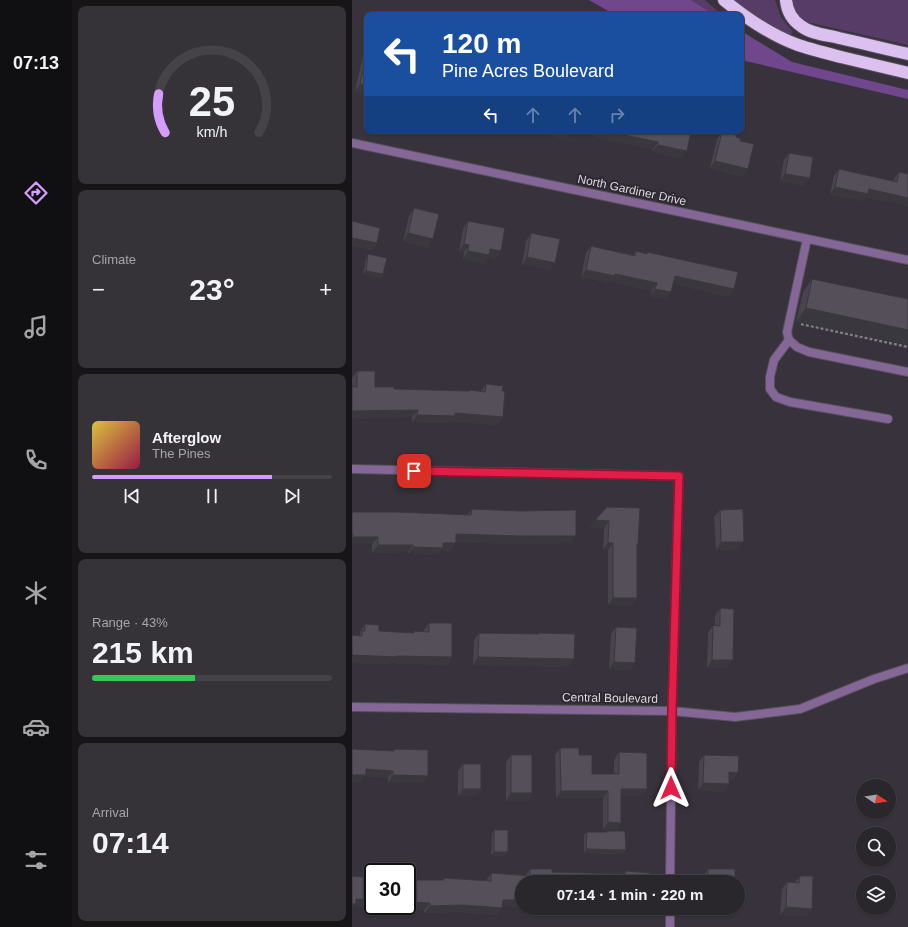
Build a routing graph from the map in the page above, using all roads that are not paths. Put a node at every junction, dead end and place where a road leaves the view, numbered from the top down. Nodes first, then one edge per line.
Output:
1 (724, 0) edge
2 (786, 0) edge
3 (739, 12) edge
4 (744, 16) edge
5 (908, 54) edge
6 (908, 73) edge
7 (352, 143) edge
8 (807, 239) junction
9 (908, 260) edge
10 (789, 340) junction
11 (908, 372) edge
12 (888, 419) dead end
13 (352, 469) edge
14 (908, 668) edge
15 (352, 707) edge
16 (672, 711) junction
17 (670, 875) edge
18 (670, 915) edge
19 (670, 927) edge

1 - 3 highway
2 - 5 highway
4 - 6 highway
7 - 8 street, North Gardiner Drive
8 - 9 street, North Gardiner Drive
8 - 10 street
10 - 11 street
10 - 12 street
13 - 16 street
14 - 16 street, Central Boulevard
15 - 16 street, Central Boulevard
16 - 17 street
18 - 19 street

